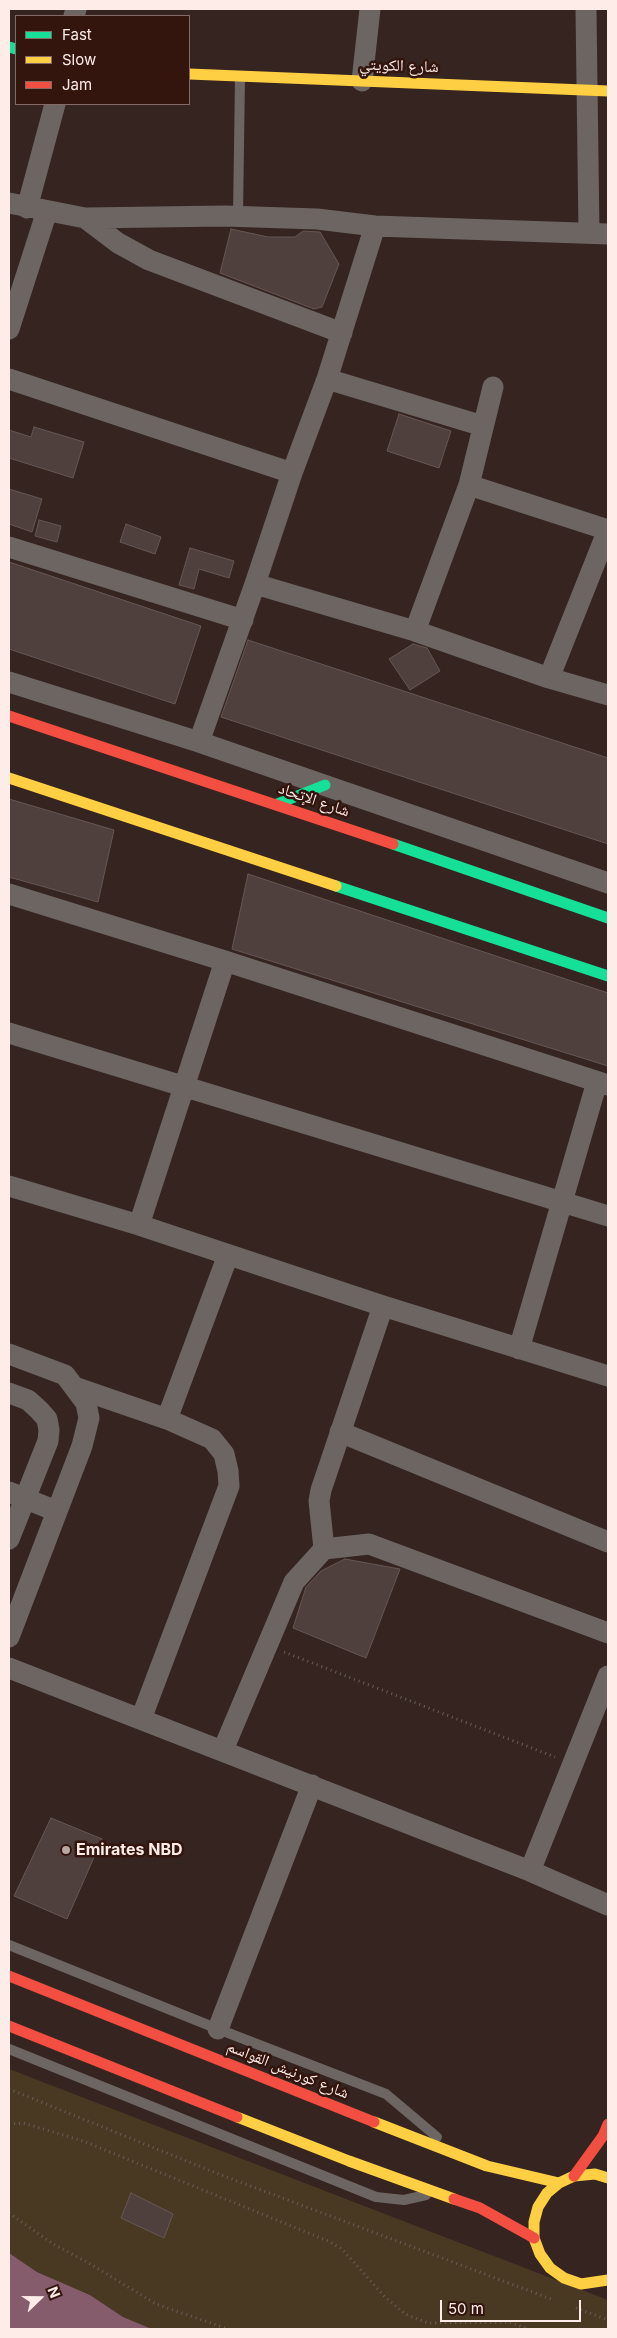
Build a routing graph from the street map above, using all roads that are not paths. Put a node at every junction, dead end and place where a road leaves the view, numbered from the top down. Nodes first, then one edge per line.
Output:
1 (370, 9) edge
2 (586, 9) edge
3 (190, 74) edge
4 (240, 76) junction
5 (362, 81) junction
6 (586, 90) junction
7 (608, 91) edge
8 (55, 105) edge
9 (28, 208) edge
10 (238, 216) junction
11 (86, 218) junction
12 (375, 226) junction
13 (598, 233) edge
14 (9, 329) edge
15 (342, 334) junction
16 (327, 379) junction
17 (9, 380) edge
18 (493, 387) dead end
19 (483, 426) junction
20 (292, 473) junction
21 (469, 485) junction
22 (608, 530) edge
23 (9, 547) edge
24 (255, 584) junction
25 (242, 620) junction
26 (415, 631) junction
27 (549, 678) junction
28 (9, 682) edge
29 (608, 695) edge
30 (9, 716) edge
31 (199, 742) junction
32 (9, 778) edge
33 (325, 785) junction
34 (277, 804) junction
35 (608, 884) edge
36 (9, 894) edge
37 (608, 918) edge
38 (225, 960) junction
39 (608, 976) edge
40 (9, 1033) edge
41 (603, 1084) edge
42 (185, 1086) junction
43 (9, 1186) edge
44 (562, 1201) junction
45 (608, 1216) edge
46 (139, 1225) junction
47 (228, 1254) junction
48 (383, 1306) junction
49 (519, 1349) junction
50 (9, 1354) edge
51 (608, 1376) edge
52 (77, 1388) junction
53 (9, 1393) edge
54 (167, 1419) junction
55 (340, 1432) junction
56 (16, 1494) edge
57 (56, 1511) junction
58 (9, 1539) edge
59 (608, 1542) edge
60 (324, 1550) junction
61 (608, 1633) edge
62 (9, 1637) edge
63 (9, 1668) edge
64 (608, 1676) edge
65 (141, 1718) junction
66 (223, 1750) junction
67 (312, 1785) junction
68 (530, 1871) junction
69 (608, 1905) edge
70 (9, 1945) edge
71 (9, 1976) edge
72 (9, 2026) edge
73 (218, 2029) junction
74 (9, 2049) edge
75 (608, 2124) edge
76 (461, 2157) junction
77 (574, 2176) junction
78 (608, 2178) edge
79 (559, 2182) junction
80 (437, 2193) junction
81 (534, 2238) junction
82 (608, 2280) edge

1 - 5 street
2 - 6 street
3 - 4 main road, شارع الكويتي
4 - 5 main road, شارع الكويتي
4 - 10 lane
5 - 6 main road, شارع الكويتي
6 - 7 main road, شارع الكويتي
6 - 13 street
8 - 9 street
9 - 11 street
9 - 14 street
10 - 11 street
10 - 12 street
11 - 15 street
12 - 13 street
12 - 15 street
15 - 16 street
16 - 19 street
16 - 20 street
17 - 20 street
18 - 19 street
19 - 21 street
20 - 24 street
21 - 22 street
21 - 26 street
22 - 27 street
23 - 25 street
24 - 25 street
24 - 26 street
25 - 31 street
26 - 27 street
27 - 29 street
28 - 31 street
30 - 34 main road, شارع الإتحاد
31 - 33 street
32 - 39 main road
33 - 34 main road
33 - 35 street
34 - 37 main road, شارع الإتحاد
36 - 38 street
38 - 41 street
38 - 42 street
40 - 42 street
41 - 44 street
42 - 44 street
42 - 46 street
43 - 46 street
44 - 45 street
44 - 49 street
46 - 47 street
47 - 48 street
47 - 54 street
48 - 49 street
48 - 55 street
49 - 51 street
50 - 52 street
52 - 54 street
52 - 57 street
53 - 56 street
54 - 65 street
55 - 59 street
55 - 60 street
56 - 57 street
56 - 58 street
57 - 62 street
60 - 61 street
60 - 66 street
63 - 65 street
64 - 68 street
65 - 66 street
66 - 67 street
67 - 68 street
67 - 73 street
68 - 69 street
70 - 73 lane
71 - 76 main road, شارع كورنيش القواسم
72 - 80 main road
73 - 76 lane
74 - 80 lane
75 - 77 main road
76 - 79 main road, شارع كورنيش القواسم
77 - 78 main road
77 - 79 main road
79 - 81 main road
80 - 81 main road
81 - 82 main road

